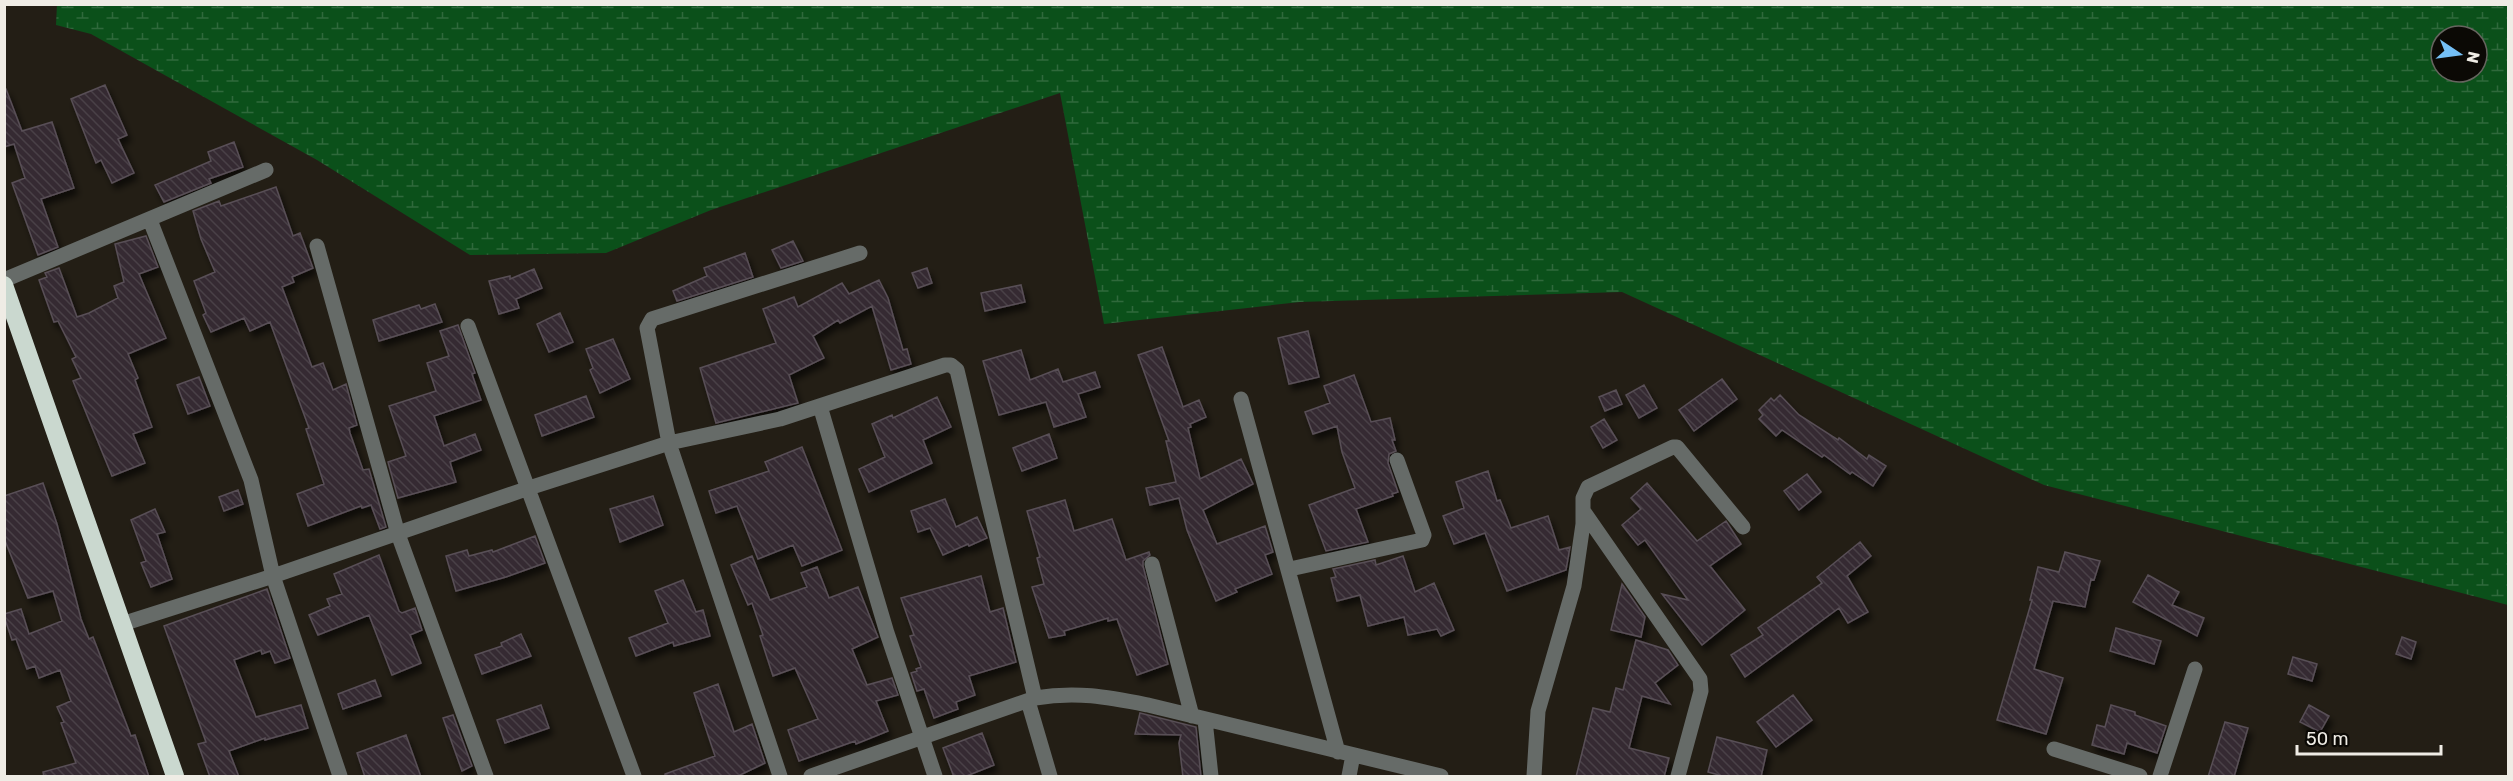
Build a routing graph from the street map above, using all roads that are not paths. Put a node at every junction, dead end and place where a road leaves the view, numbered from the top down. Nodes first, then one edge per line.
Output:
1 (266, 170) dead end
2 (150, 220) junction
3 (317, 246) dead end
4 (860, 253) dead end
5 (4, 280) edge
6 (4, 285) edge
7 (468, 326) dead end
8 (1241, 399) dead end
9 (820, 406) junction
10 (669, 443) junction
11 (1397, 460) dead end
12 (529, 488) junction
13 (1584, 512) junction
14 (1743, 527) dead end
15 (398, 534) junction
16 (1152, 564) dead end
17 (1290, 569) junction
18 (273, 576) junction
19 (122, 624) junction
20 (2195, 669) dead end
21 (1032, 700) junction
22 (1199, 718) junction
23 (920, 738) junction
24 (2054, 749) dead end
25 (1346, 753) junction
26 (174, 777) edge
27 (340, 777) edge
28 (486, 777) edge
29 (634, 777) edge
30 (780, 777) edge
31 (811, 777) edge
32 (935, 777) edge
33 (1050, 777) edge
34 (1211, 777) edge
35 (1349, 777) edge
36 (1441, 777) edge
37 (1534, 777) edge
38 (1678, 777) edge
39 (2140, 777) edge
40 (2160, 777) edge

1 - 2 street
2 - 5 street
2 - 18 street
3 - 15 street
4 - 10 street
6 - 19 highway
7 - 12 street
8 - 17 street
9 - 10 street
9 - 21 street
9 - 23 street
10 - 12 street
10 - 30 street
11 - 17 street
12 - 15 street
12 - 29 street
13 - 14 street
13 - 37 street
13 - 38 street
15 - 18 street
15 - 28 street
16 - 22 street
17 - 25 street
18 - 19 street
18 - 27 street
19 - 26 highway
20 - 40 street
21 - 22 street
21 - 23 street
21 - 33 street
22 - 25 street
22 - 34 street
23 - 31 street
23 - 32 street
24 - 39 street
25 - 35 street
25 - 36 street

